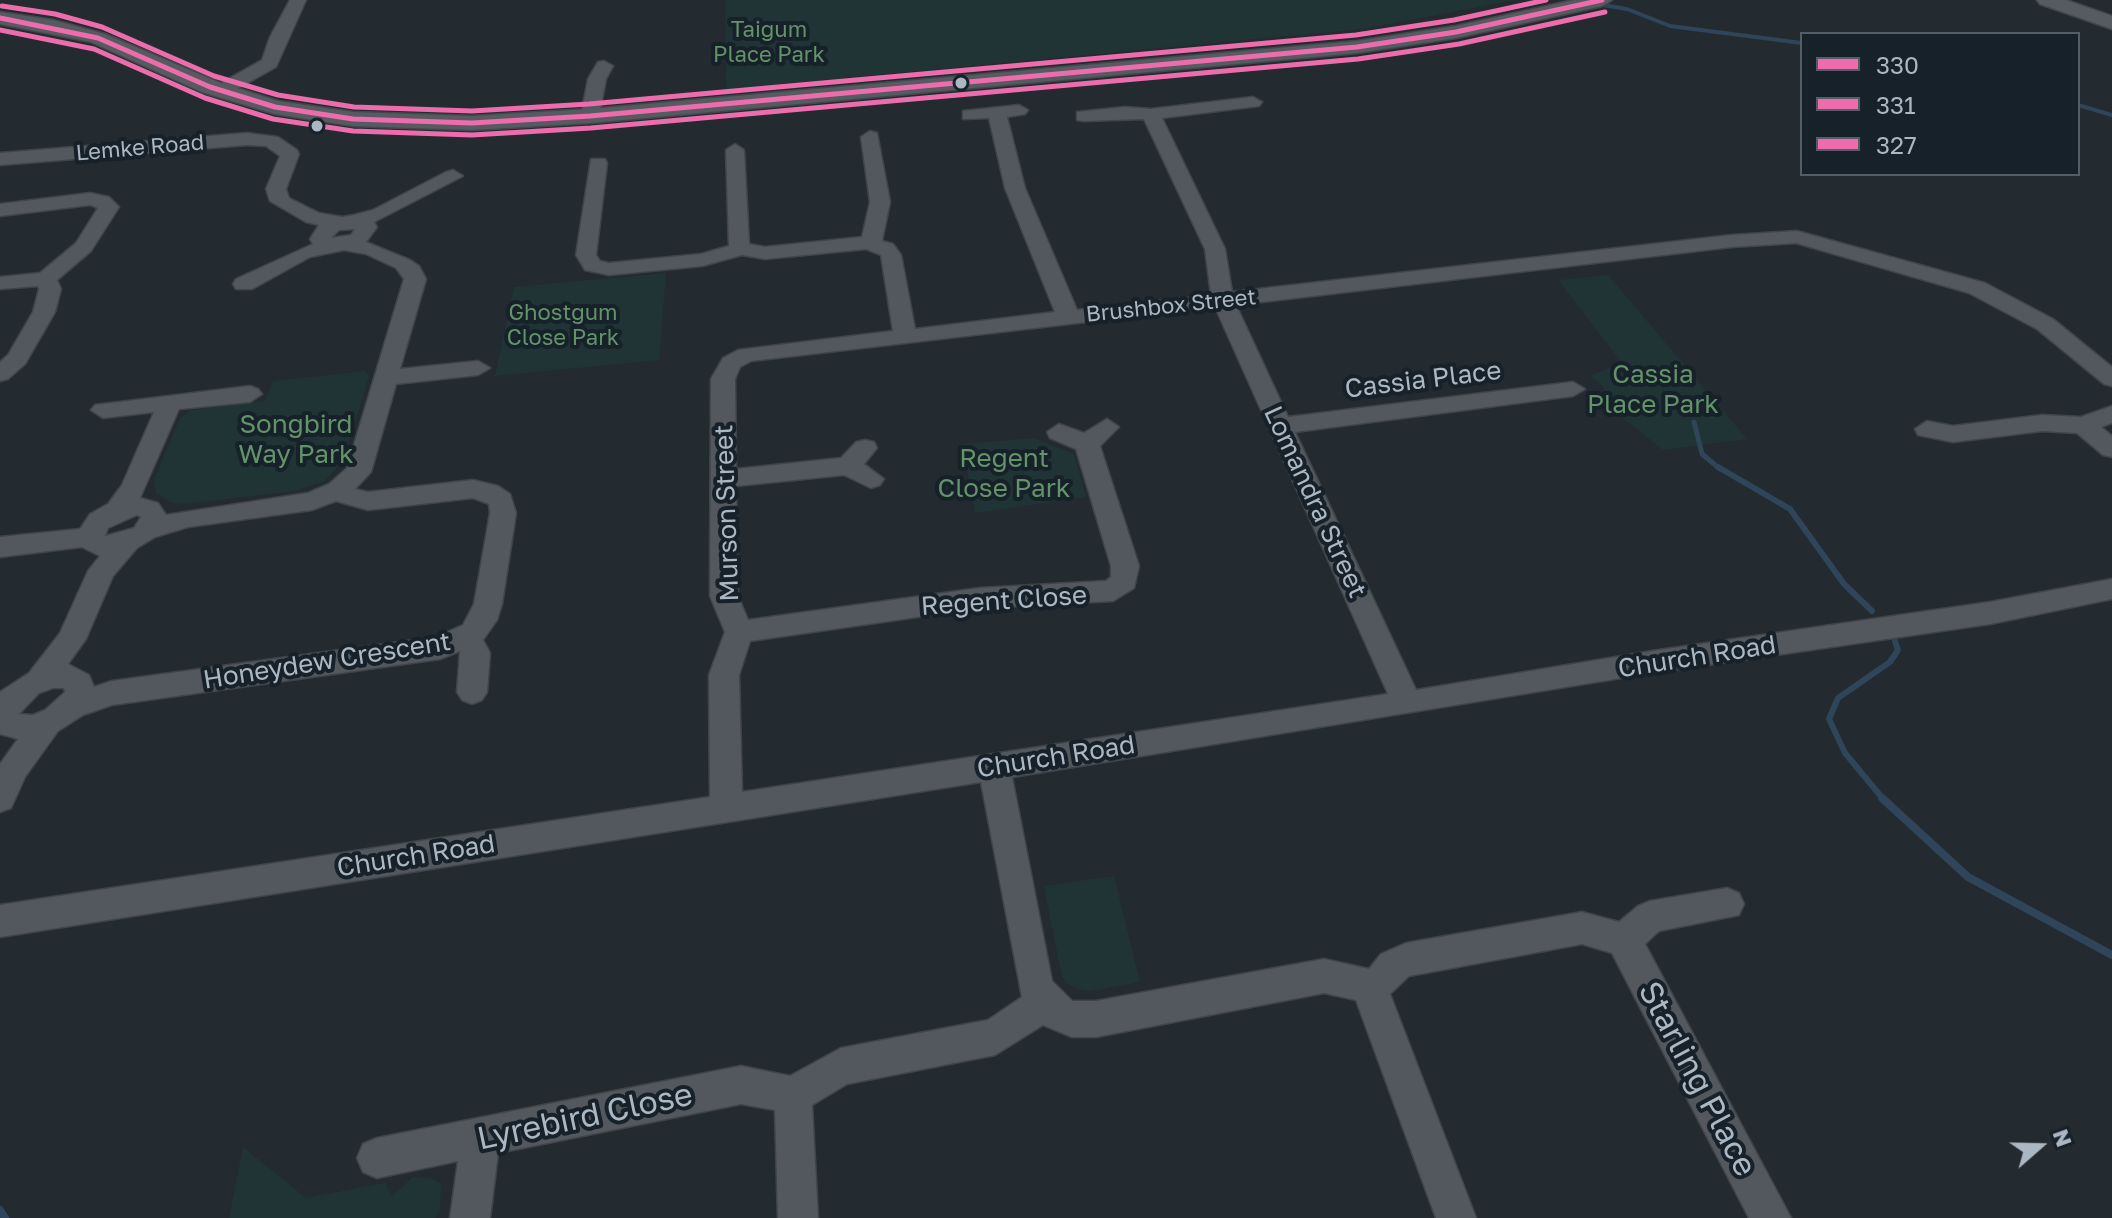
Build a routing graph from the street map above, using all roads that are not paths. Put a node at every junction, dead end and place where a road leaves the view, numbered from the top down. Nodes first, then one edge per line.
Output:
1 (298, 0) edge
2 (1602, 0) edge
3 (2047, 0) edge
4 (2071, 0) edge
5 (0, 7) edge
6 (1549, 7) edge
7 (2112, 15) edge
8 (0, 18) edge
9 (2112, 23) edge
10 (604, 66) dead end
11 (229, 87) junction
12 (1253, 102) dead end
13 (1019, 110) dead end
14 (591, 112) junction
15 (997, 112) junction
16 (1151, 114) junction
17 (969, 115) dead end
18 (1083, 116) dead end
19 (869, 132) dead end
20 (735, 145) dead end
21 (619, 152) dead end
22 (0, 159) edge
23 (472, 185) dead end
24 (0, 210) edge
25 (346, 232) junction
26 (871, 244) junction
27 (741, 249) junction
28 (46, 279) junction
29 (0, 283) edge
30 (242, 283) dead end
31 (1223, 301) junction
32 (1068, 317) junction
33 (905, 336) junction
34 (735, 360) joint
35 (478, 368) dead end
36 (0, 374) edge
37 (388, 378) junction
38 (2112, 379) edge
39 (1573, 389) dead end
40 (250, 394) dead end
41 (170, 403) junction
42 (103, 410) dead end
43 (2112, 414) edge
44 (2083, 425) junction
45 (1280, 426) junction
46 (1927, 429) dead end
47 (1059, 432) dead end
48 (2112, 449) edge
49 (723, 479) junction
50 (871, 479) dead end
51 (338, 490) junction
52 (120, 527) junction
53 (0, 547) edge
54 (2112, 589) edge
55 (739, 632) junction
56 (467, 637) junction
57 (72, 639) junction
58 (40, 679) junction
59 (74, 690) junction
60 (472, 692) dead end
61 (1407, 703) junction
62 (6, 711) edge
63 (47, 724) junction
64 (994, 767) junction
65 (13, 769) junction
66 (0, 798) edge
67 (726, 809) junction
68 (1727, 904) dead end
69 (0, 921) edge
70 (1624, 940) junction
71 (1369, 986) junction
72 (1044, 1003) junction
73 (793, 1095) junction
74 (480, 1139) junction
75 (377, 1158) dead end
76 (470, 1218) edge
77 (798, 1218) edge
78 (1456, 1218) edge
79 (1771, 1218) edge

1 - 11 street
2 - 6 main road
3 - 9 main road
4 - 7 main road
5 - 11 main road
6 - 14 main road
8 - 11 main road
10 - 14 street
11 - 14 main road
12 - 16 street
13 - 15 street
15 - 17 street
15 - 32 street
16 - 18 street
16 - 31 street, Lomandra Street
19 - 26 street
20 - 27 street
21 - 27 street
22 - 25 street, Lemke Road
23 - 25 street
24 - 28 street
25 - 30 street
25 - 37 street
26 - 27 street
26 - 33 street
28 - 29 street
28 - 36 street
31 - 32 street, Brushbox Street
31 - 38 street, Brushbox Street
31 - 45 street, Lomandra Street
32 - 33 street, Brushbox Street
33 - 34 street, Brushbox Street
34 - 49 street, Murson Street
35 - 37 street
37 - 51 street
39 - 45 street, Cassia Place
40 - 41 street
41 - 42 street
41 - 52 street
43 - 44 street
44 - 46 street
44 - 48 street
45 - 61 street, Lomandra Street
47 - 55 street, Regent Close
49 - 50 street
49 - 55 street, Murson Street
51 - 52 street
51 - 56 street, Honeydew Crescent
52 - 53 street
52 - 57 street
54 - 61 street, Church Road
55 - 67 street, Murson Street
56 - 59 street, Honeydew Crescent
56 - 60 street
57 - 58 street
57 - 59 street
58 - 59 street
58 - 62 street
59 - 63 street
61 - 64 street, Church Road
62 - 63 street
62 - 65 street
63 - 65 street
64 - 67 street, Church Road
64 - 72 street
65 - 66 street
67 - 69 street, Church Road
68 - 70 street
70 - 71 street
70 - 79 street, Starling Place
71 - 72 street
71 - 78 street
72 - 73 street
73 - 74 street, Lyrebird Close
73 - 77 street
74 - 75 street, Lyrebird Close
74 - 76 street

